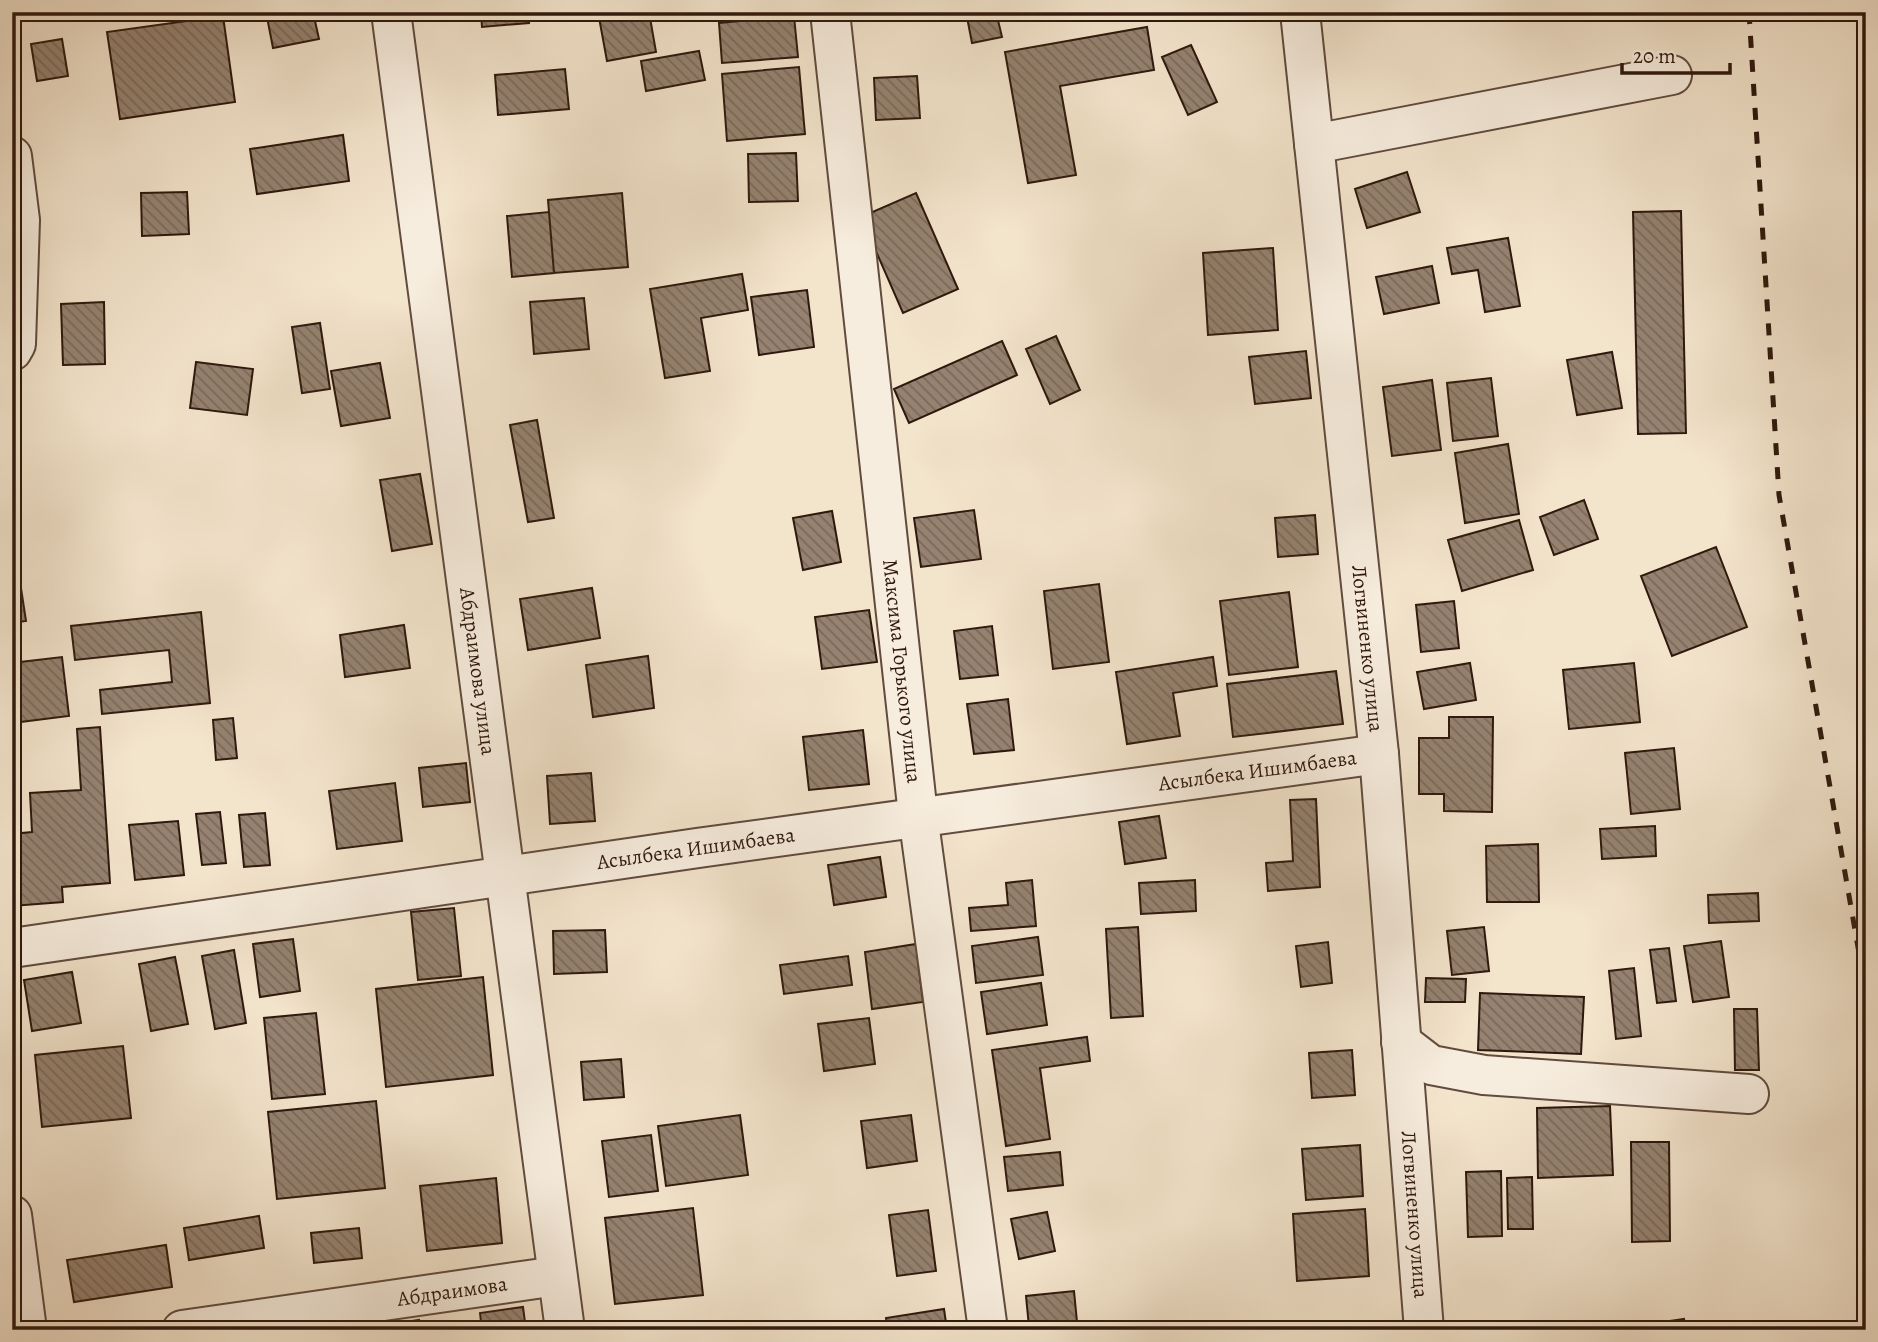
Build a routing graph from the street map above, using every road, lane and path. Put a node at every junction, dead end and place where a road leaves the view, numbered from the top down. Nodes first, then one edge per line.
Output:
1 (391, 12) edge
2 (830, 12) edge
3 (1300, 12) edge
4 (1672, 75) dead end
5 (1314, 144) junction
6 (12, 156) edge
7 (12, 351) edge
8 (1379, 754) junction
9 (918, 815) junction
10 (504, 874) junction
11 (12, 948) edge
12 (1401, 1042) junction
13 (1749, 1094) dead end
14 (12, 1215) edge
15 (558, 1276) junction
16 (27, 1330) edge
17 (182, 1330) edge
18 (565, 1330) edge
19 (988, 1330) edge
20 (1423, 1330) edge

1 - 10 street, Абдраимова улица
2 - 9 street, Максима Горького улица
3 - 5 street, Логвиненко улица
4 - 5 street
5 - 8 street, Логвиненко улица
6 - 7 street
8 - 9 street, Асылбека Ишимбаева
8 - 12 street, Логвиненко улица
9 - 10 street, Асылбека Ишимбаева
9 - 19 street, Максима Горького улица
10 - 11 street, Асылбека Ишимбаева
10 - 15 street, Абдраимова улица
12 - 13 street
12 - 20 street, Логвиненко улица
14 - 16 street
15 - 17 street, Абдраимова
15 - 18 street, Абдраимова улица

